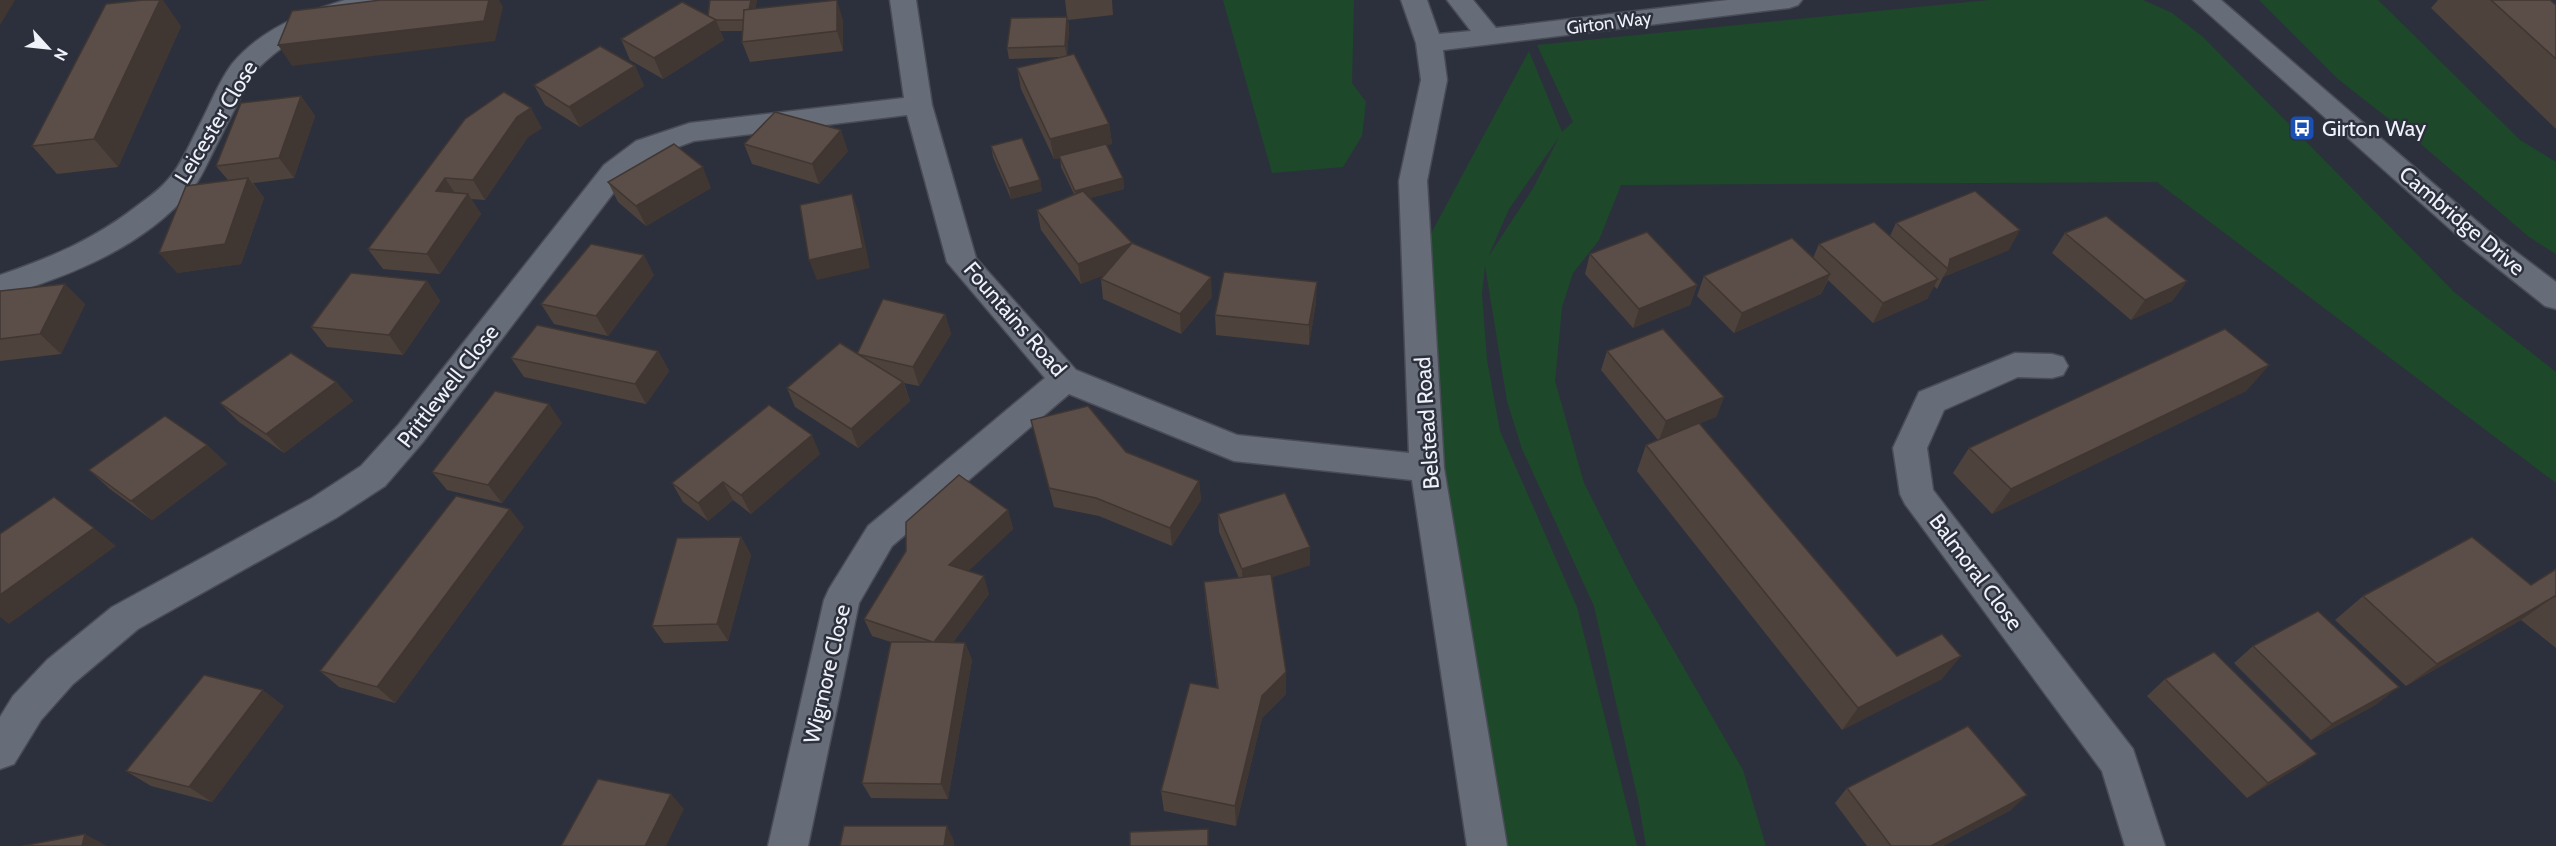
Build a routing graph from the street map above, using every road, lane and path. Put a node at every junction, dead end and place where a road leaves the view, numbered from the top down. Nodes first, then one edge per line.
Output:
1 (373, 0) edge
2 (903, 0) edge
3 (1414, 0) edge
4 (1460, 0) edge
5 (1789, 0) edge
6 (2206, 0) edge
7 (1489, 37) junction
8 (1429, 43) junction
9 (918, 105) junction
10 (0, 286) edge
11 (2556, 298) edge
12 (2052, 366) dead end
13 (1065, 379) junction
14 (1427, 468) junction
15 (0, 751) edge
16 (788, 846) edge
17 (1487, 846) edge
18 (2145, 846) edge

1 - 10 street, Leicester Close
2 - 9 street, Fountains Road
3 - 8 street, Belstead Road
4 - 7 street
5 - 7 street, Girton Way
6 - 11 street, Cambridge Drive
7 - 8 street, Girton Way
8 - 14 street, Belstead Road
9 - 13 street, Fountains Road
9 - 15 street, Prittlewell Close
12 - 18 street, Balmoral Close
13 - 14 street, Fountains Road
13 - 16 street, Wigmore Close
14 - 17 street, Belstead Road

